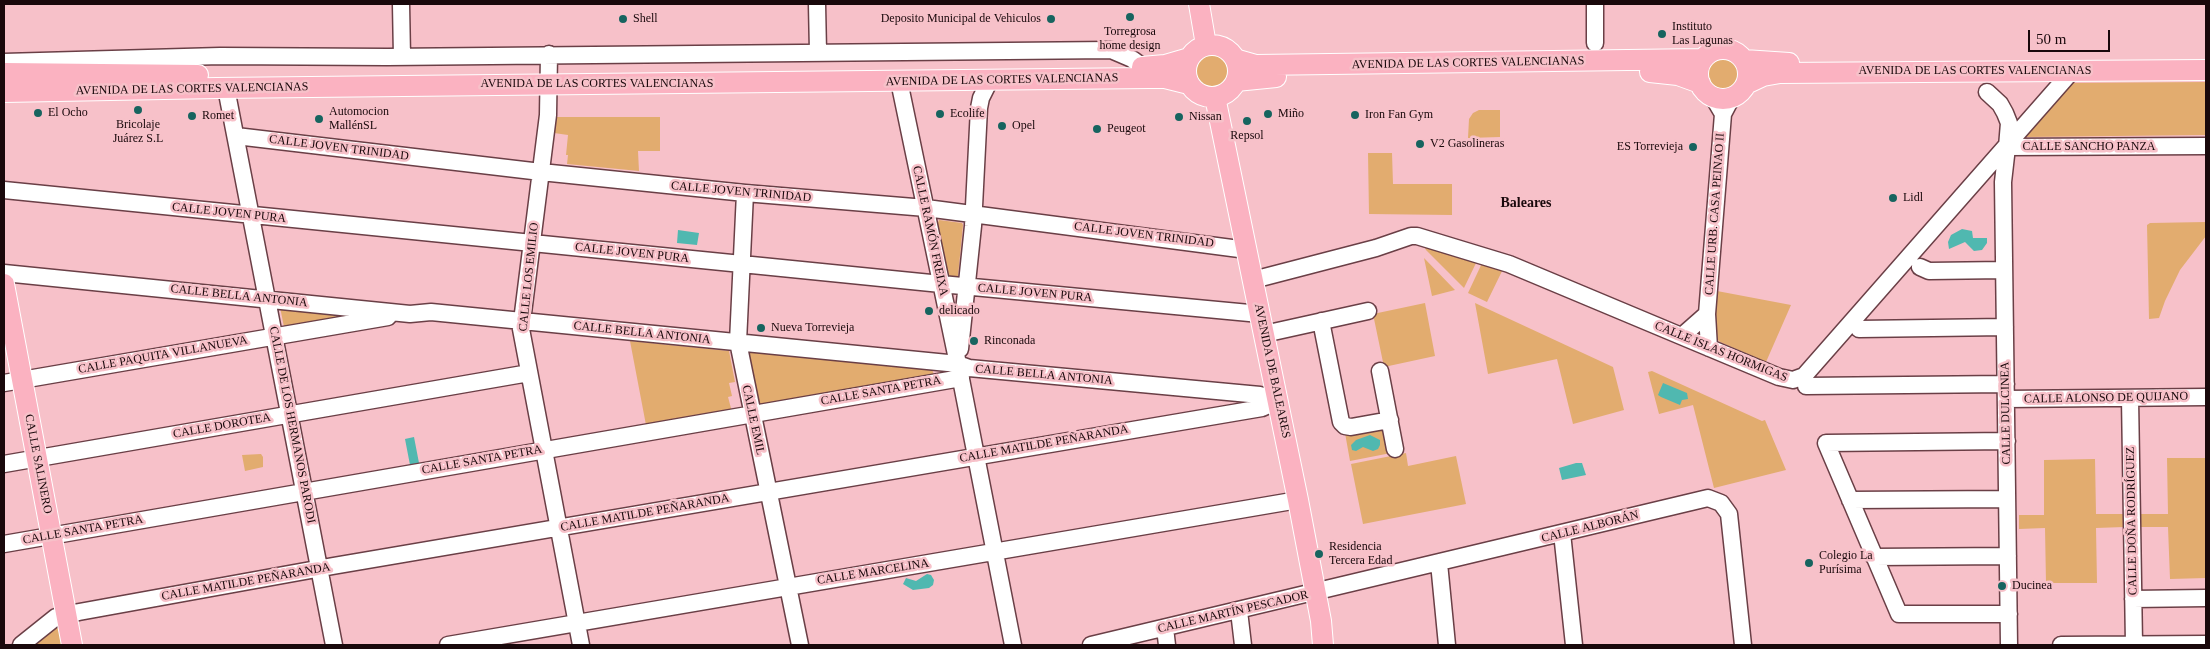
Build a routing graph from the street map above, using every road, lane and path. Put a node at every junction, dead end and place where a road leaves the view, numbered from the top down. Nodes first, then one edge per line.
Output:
1 (401, 4) edge
2 (817, 4) edge
3 (1200, 4) edge
4 (1595, 4) edge
5 (1595, 43) dead end
6 (1206, 45) junction
7 (818, 52) junction
8 (402, 57) junction
9 (1189, 58) junction
10 (2206, 58) edge
11 (1235, 59) junction
12 (1702, 60) junction
13 (1744, 60) junction
14 (4, 62) edge
15 (1143, 67) junction
16 (549, 70) junction
17 (2206, 70) edge
18 (2072, 71) junction
19 (4, 73) edge
20 (990, 80) junction
21 (899, 81) junction
22 (1236, 81) junction
23 (1189, 84) junction
24 (226, 88) junction
25 (4, 92) edge
26 (1987, 92) dead end
27 (1723, 95) junction
28 (1215, 97) junction
29 (236, 136) junction
30 (2206, 146) edge
31 (2007, 147) junction
32 (541, 172) junction
33 (2003, 182) joint
34 (4, 190) edge
35 (745, 193) junction
36 (926, 208) junction
37 (973, 214) junction
38 (251, 215) junction
39 (532, 243) junction
40 (1247, 250) junction
41 (742, 264) junction
42 (1920, 267) dead end
43 (2004, 270) junction
44 (4, 273) edge
45 (1253, 280) junction
46 (941, 284) junction
47 (967, 286) junction
48 (5, 297) edge
49 (267, 298) junction
50 (1368, 311) dead end
51 (410, 314) junction
52 (1260, 314) junction
53 (1707, 314) junction
54 (522, 321) junction
55 (1321, 321) junction
56 (2005, 327) junction
57 (1859, 329) dead end
58 (1264, 334) junction
59 (274, 336) junction
60 (1682, 336) junction
61 (738, 342) junction
62 (1709, 348) junction
63 (1380, 370) dead end
64 (959, 371) junction
65 (529, 373) junction
66 (13, 381) edge
67 (1806, 386) dead end
68 (2006, 392) junction
69 (2206, 397) edge
70 (2130, 398) junction
71 (1278, 401) junction
72 (752, 413) junction
73 (290, 415) junction
74 (1390, 420) junction
75 (2007, 441) junction
76 (544, 449) junction
77 (1396, 449) dead end
78 (976, 456) junction
79 (37, 458) junction
80 (4, 464) edge
81 (304, 491) junction
82 (768, 492) junction
83 (2008, 499) junction
84 (1298, 500) junction
85 (1850, 500) junction
86 (558, 528) junction
87 (1562, 533) junction
88 (52, 536) junction
89 (4, 544) edge
90 (995, 553) junction
91 (1874, 556) junction
92 (2008, 556) junction
93 (1439, 563) junction
94 (319, 569) junction
95 (788, 586) junction
96 (1316, 593) junction
97 (2206, 598) edge
98 (2133, 599) junction
99 (1239, 610) junction
100 (67, 614) junction
101 (2009, 614) junction
102 (576, 623) junction
103 (1165, 628) junction
104 (2134, 644) edge
105 (2206, 644) edge
106 (21, 645) edge
107 (72, 645) edge
108 (334, 645) edge
109 (448, 645) edge
110 (581, 645) edge
111 (800, 645) edge
112 (1013, 645) edge
113 (1091, 645) edge
114 (1167, 645) edge
115 (1243, 645) edge
116 (1323, 645) edge
117 (1448, 645) edge
118 (1574, 645) edge
119 (1744, 645) edge
120 (2009, 645) edge
121 (2062, 645) edge

1 - 8 street
2 - 7 street
3 - 6 main road
4 - 5 street
6 - 9 main road
6 - 11 main road
7 - 15 street, AVENIDA DE LAS CORTES VALENCIANAS
7 - 16 street, AVENIDA DE LAS CORTES VALENCIANAS
8 - 14 street, AVENIDA DE LAS CORTES VALENCIANAS
8 - 16 street, AVENIDA DE LAS CORTES VALENCIANAS
9 - 15 main road, AVENIDA DE LAS CORTES VALENCIANAS
9 - 23 main road
10 - 13 main road, AVENIDA DE LAS CORTES VALENCIANAS
11 - 12 main road, AVENIDA DE LAS CORTES VALENCIANAS
11 - 22 main road
12 - 13 main road
12 - 27 main road
13 - 27 main road
15 - 16 main road, AVENIDA DE LAS CORTES VALENCIANAS
16 - 19 main road, AVENIDA DE LAS CORTES VALENCIANAS
16 - 21 main road, AVENIDA DE LAS CORTES VALENCIANAS
16 - 24 main road, AVENIDA DE LAS CORTES VALENCIANAS
16 - 32 street, CALLE LOS EMILIO
17 - 18 main road, AVENIDA DE LAS CORTES VALENCIANAS
18 - 27 main road, AVENIDA DE LAS CORTES VALENCIANAS
18 - 31 street, CALLE ISLAS HORMIGAS
20 - 21 main road, AVENIDA DE LAS CORTES VALENCIANAS
20 - 23 main road, AVENIDA DE LAS CORTES VALENCIANAS
20 - 37 street
21 - 36 street, CALLE RAMÓN FREIXA
22 - 27 main road, AVENIDA DE LAS CORTES VALENCIANAS
22 - 28 main road
23 - 28 main road
24 - 25 main road, AVENIDA DE LAS CORTES VALENCIANAS
24 - 29 street, CALLE DE LOS HERMANOS PARODI
26 - 31 street
27 - 53 street, CALLE URB. CASA PEINAO II
28 - 40 main road, AVENIDA DE BALEARES
29 - 32 street, CALLE JOVEN TRINIDAD
29 - 38 street, CALLE DE LOS HERMANOS PARODI
30 - 31 street, CALLE SANCHO PANZA
31 - 33 street, CALLE SANCHO PANZA
31 - 62 street, CALLE ISLAS HORMIGAS
32 - 35 street, CALLE JOVEN TRINIDAD
32 - 39 street, CALLE LOS EMILIO
33 - 43 street, CALLE DULCINEA
34 - 38 street, CALLE JOVEN PURA
35 - 36 street, CALLE JOVEN TRINIDAD
35 - 41 street, CALLE EMIL
36 - 37 street, CALLE JOVEN TRINIDAD
36 - 46 street, CALLE RAMÓN FREIXA
37 - 40 street, CALLE JOVEN TRINIDAD
37 - 47 street
38 - 39 street, CALLE JOVEN PURA
38 - 49 street, CALLE DE LOS HERMANOS PARODI
39 - 41 street, CALLE JOVEN PURA
39 - 54 street, CALLE LOS EMILIO
40 - 45 main road, AVENIDA DE BALEARES
41 - 46 street, CALLE JOVEN PURA
41 - 61 street, CALLE EMIL
42 - 43 street
43 - 56 street, CALLE DULCINEA
44 - 49 street, CALLE BELLA ANTONIA
45 - 52 main road, AVENIDA DE BALEARES
45 - 60 street, CALLE ISLAS HORMIGAS
46 - 47 street, CALLE JOVEN PURA
46 - 64 street, CALLE RAMÓN FREIXA
47 - 52 street, CALLE JOVEN PURA
47 - 64 street
48 - 66 main road, CALLE SALINERO
49 - 51 street, CALLE BELLA ANTONIA
49 - 59 street, CALLE DE LOS HERMANOS PARODI
50 - 55 street
51 - 54 street, CALLE BELLA ANTONIA
51 - 59 street, CALLE PAQUITA VILLANUEVA
52 - 58 main road, AVENIDA DE BALEARES
53 - 60 street
53 - 62 street, CALLE URB. CASA PEINAO II
54 - 61 street, CALLE BELLA ANTONIA
54 - 65 street, CALLE LOS EMILIO
55 - 58 street
55 - 74 street
56 - 57 street
56 - 68 street, CALLE DULCINEA
58 - 71 main road, AVENIDA DE BALEARES
59 - 66 street, CALLE PAQUITA VILLANUEVA
59 - 73 street, CALLE DE LOS HERMANOS PARODI
60 - 62 street, CALLE ISLAS HORMIGAS
61 - 64 street, CALLE BELLA ANTONIA
61 - 72 street, CALLE EMIL
63 - 74 street
64 - 71 street, CALLE BELLA ANTONIA
64 - 72 street, CALLE SANTA PETRA
64 - 78 street, CALLE RAMÓN FREIXA
65 - 73 street, CALLE DOROTEA
65 - 76 street, CALLE LOS EMILIO
66 - 79 main road, CALLE SALINERO
67 - 68 street, CALLE ALONSO DE QUIJANO
68 - 70 street, CALLE ALONSO DE QUIJANO
68 - 75 street, CALLE DULCINEA
69 - 70 street, CALLE ALONSO DE QUIJANO
70 - 98 street, CALLE DOÑA RODRÍGUEZ
71 - 78 street, CALLE MATILDE PEÑARANDA
71 - 84 main road, AVENIDA DE BALEARES
72 - 76 street, CALLE SANTA PETRA
72 - 82 street, CALLE EMIL
73 - 79 street, CALLE DOROTEA
73 - 81 street, CALLE DE LOS HERMANOS PARODI
74 - 77 street
75 - 83 street, CALLE DULCINEA
75 - 85 street
76 - 81 street, CALLE SANTA PETRA
76 - 86 street, CALLE LOS EMILIO
78 - 82 street, CALLE MATILDE PEÑARANDA
78 - 90 street, CALLE RAMÓN FREIXA
79 - 80 street, CALLE DOROTEA
79 - 88 main road, CALLE SALINERO
81 - 88 street, CALLE SANTA PETRA
81 - 94 street, CALLE DE LOS HERMANOS PARODI
82 - 86 street, CALLE MATILDE PEÑARANDA
82 - 95 street, CALLE EMIL
83 - 85 street
83 - 92 street, CALLE DULCINEA
84 - 90 street, CALLE MARCELINA
84 - 96 main road, AVENIDA DE BALEARES
85 - 91 street
86 - 94 street, CALLE MATILDE PEÑARANDA
86 - 102 street, CALLE LOS EMILIO
87 - 93 street, CALLE ALBORÁN
87 - 118 street
87 - 119 street, CALLE ALBORÁN
88 - 89 street, CALLE SANTA PETRA
88 - 100 main road, CALLE SALINERO
90 - 95 street, CALLE MARCELINA
90 - 112 street, CALLE RAMÓN FREIXA
91 - 92 street
91 - 101 street
92 - 101 street, CALLE DULCINEA
93 - 96 street, CALLE ALBORÁN
93 - 117 street
94 - 100 street, CALLE MATILDE PEÑARANDA
94 - 108 street, CALLE DE LOS HERMANOS PARODI
95 - 102 street, CALLE MARCELINA
95 - 111 street, CALLE EMIL
96 - 99 street, CALLE MARTÍN PESCADOR
96 - 116 main road, AVENIDA DE BALEARES
97 - 98 street
98 - 104 street, CALLE DOÑA RODRÍGUEZ
99 - 103 street, CALLE MARTÍN PESCADOR
99 - 115 street
100 - 106 street, CALLE MATILDE PEÑARANDA
100 - 107 main road, CALLE SALINERO
101 - 120 street, CALLE DULCINEA
102 - 109 street, CALLE MARCELINA
102 - 110 street, CALLE LOS EMILIO
103 - 113 street, CALLE MARTÍN PESCADOR
103 - 114 street
104 - 105 street
104 - 121 street

